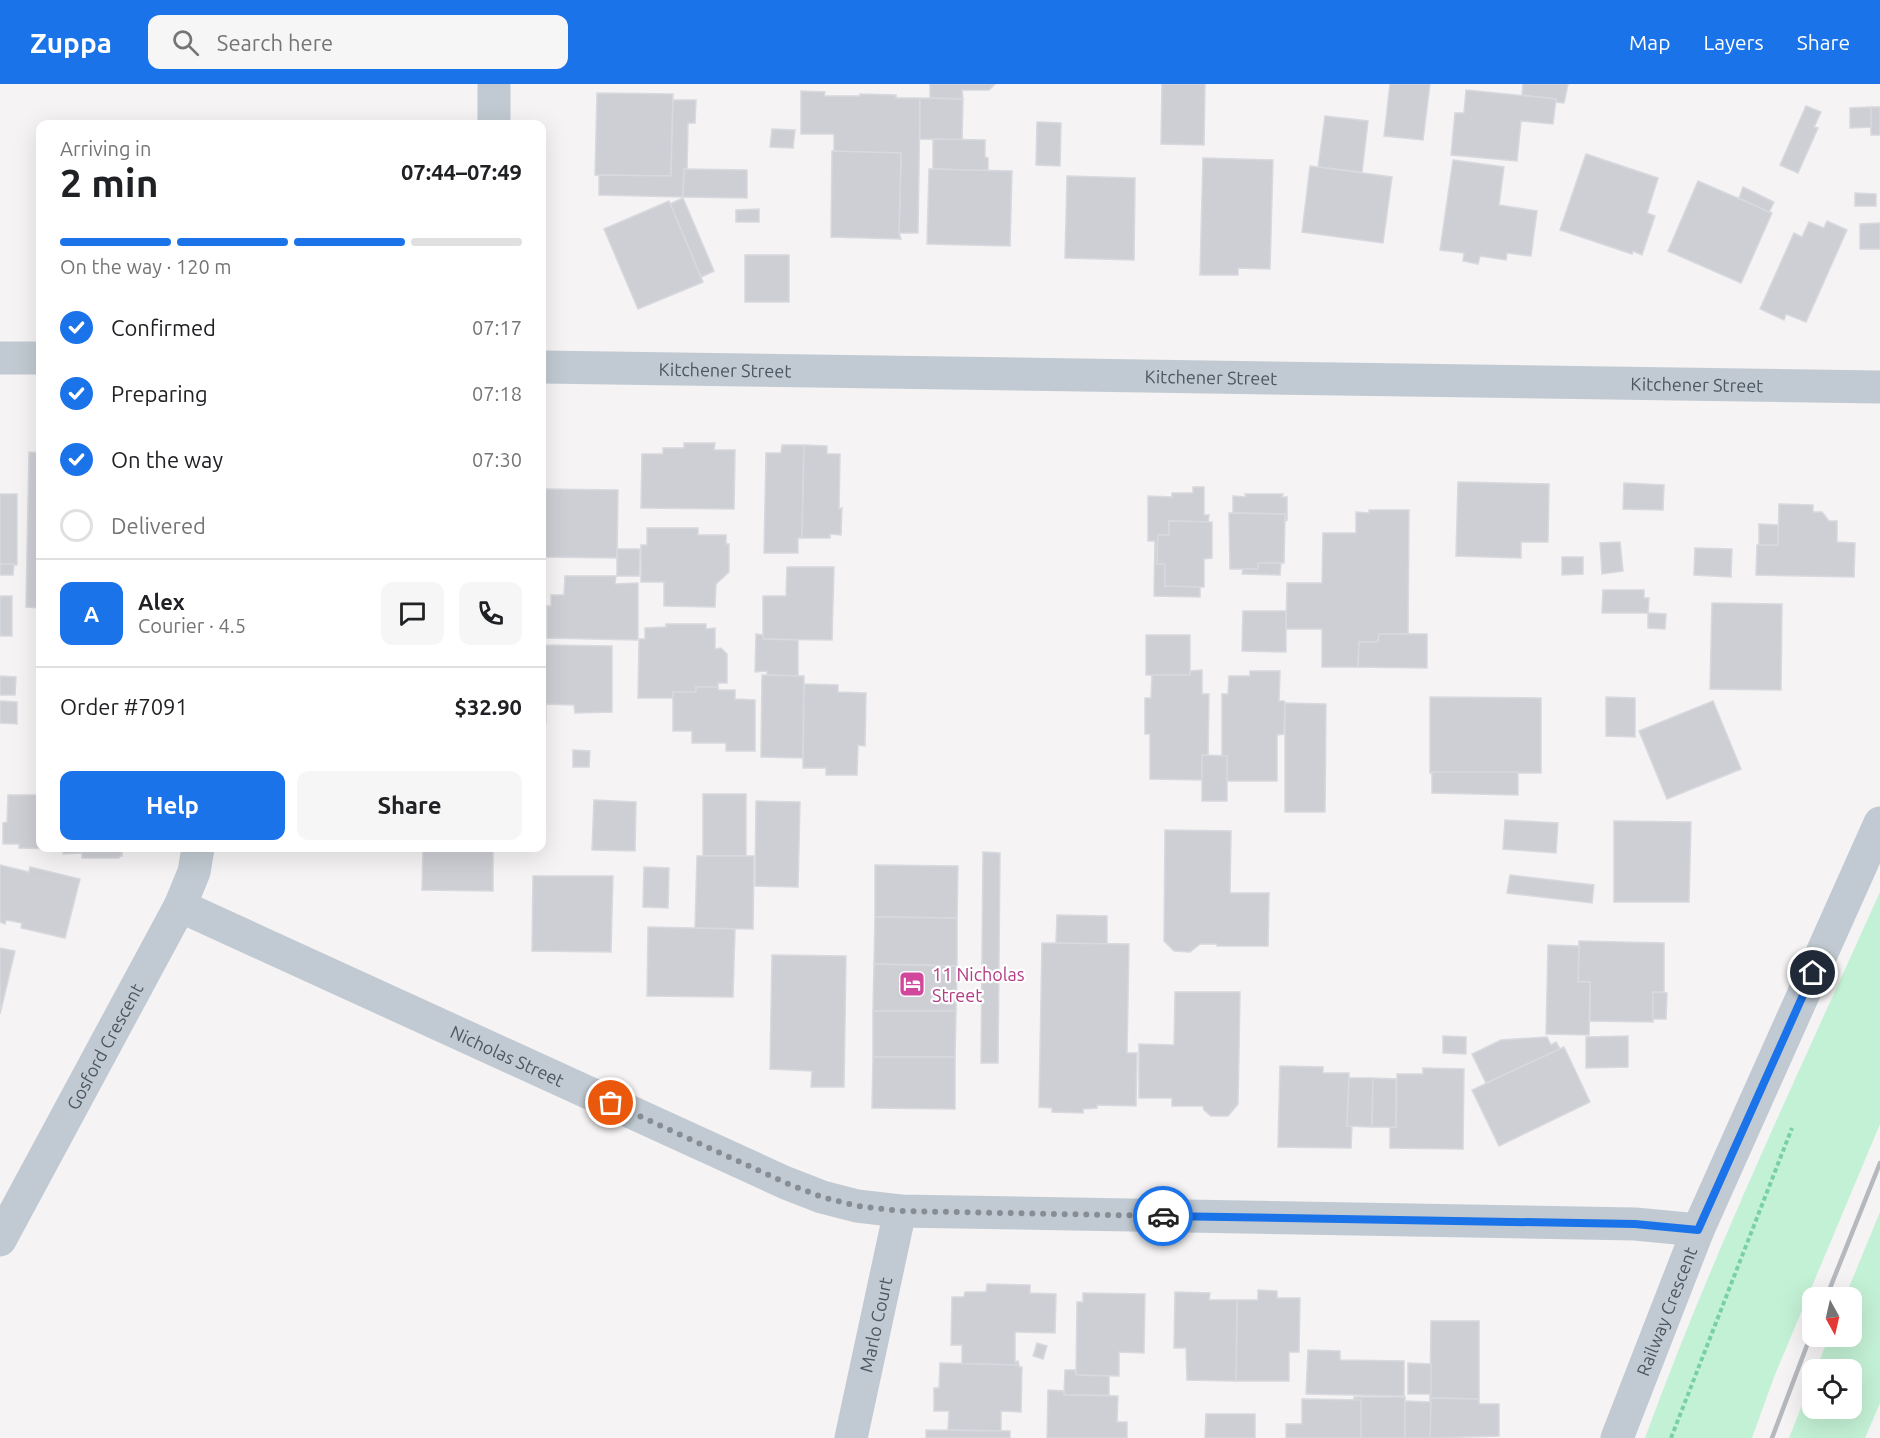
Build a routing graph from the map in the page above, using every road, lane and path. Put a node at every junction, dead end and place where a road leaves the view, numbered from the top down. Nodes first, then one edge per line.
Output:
1 (494, 84) edge
2 (494, 120) edge
3 (0, 358) edge
4 (36, 358) edge
5 (546, 367) edge
6 (1880, 387) edge
7 (1880, 823) edge
8 (197, 852) edge
9 (180, 906) junction
10 (1796, 1119) dead end
11 (900, 1211) junction
12 (1698, 1230) junction
13 (0, 1240) edge
14 (851, 1438) edge
15 (1617, 1438) edge
16 (1671, 1438) edge

1 - 2 street
3 - 4 street
5 - 6 street, Kitchener Street
7 - 12 street, Railway Crescent
8 - 9 street, Gosford Crescent
9 - 11 street, Nicholas Street
9 - 13 street, Gosford Crescent
10 - 16 path
11 - 12 street, Nicholas Street
11 - 14 street, Marlo Court
12 - 15 street, Railway Crescent

